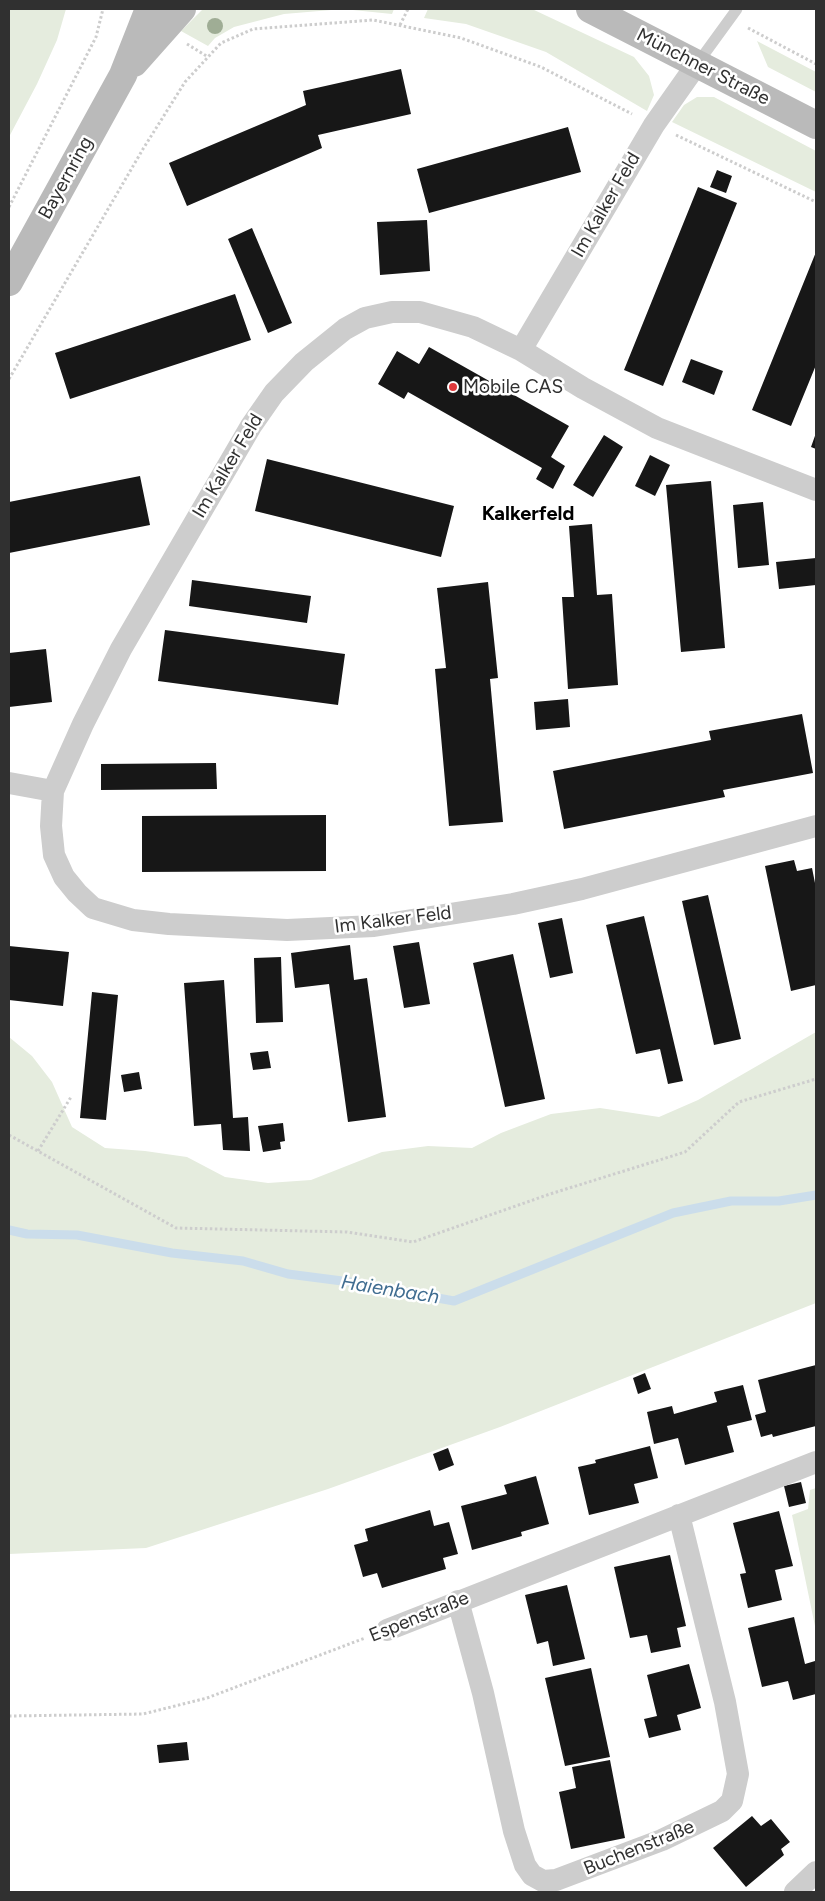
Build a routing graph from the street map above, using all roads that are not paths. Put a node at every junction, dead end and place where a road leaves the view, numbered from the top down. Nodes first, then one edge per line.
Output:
1 (148, 9) edge
2 (182, 9) edge
3 (590, 9) edge
4 (733, 13) edge
5 (698, 64) junction
6 (123, 75) junction
7 (816, 124) edge
8 (9, 282) edge
9 (521, 350) junction
10 (816, 490) edge
11 (9, 783) edge
12 (53, 791) junction
13 (816, 826) edge
14 (816, 1462) edge
15 (679, 1515) junction
16 (458, 1601) junction
17 (387, 1630) road end
18 (816, 1872) edge
19 (795, 1892) edge

1 - 6 main road, Bayernring
2 - 6 main road, Bayernring
3 - 5 main road, Münchner Straße
4 - 5 lane
5 - 7 main road, Münchner Straße
5 - 9 street, Im Kalker Feld
6 - 8 main road, Bayernring
9 - 10 street, Im Kalker Feld
9 - 12 street, Im Kalker Feld
11 - 12 street
12 - 13 street, Im Kalker Feld
14 - 15 street, Espenstraße
15 - 16 street, Espenstraße
15 - 16 street, Buchenstraße
16 - 17 street, Espenstraße
18 - 19 street

